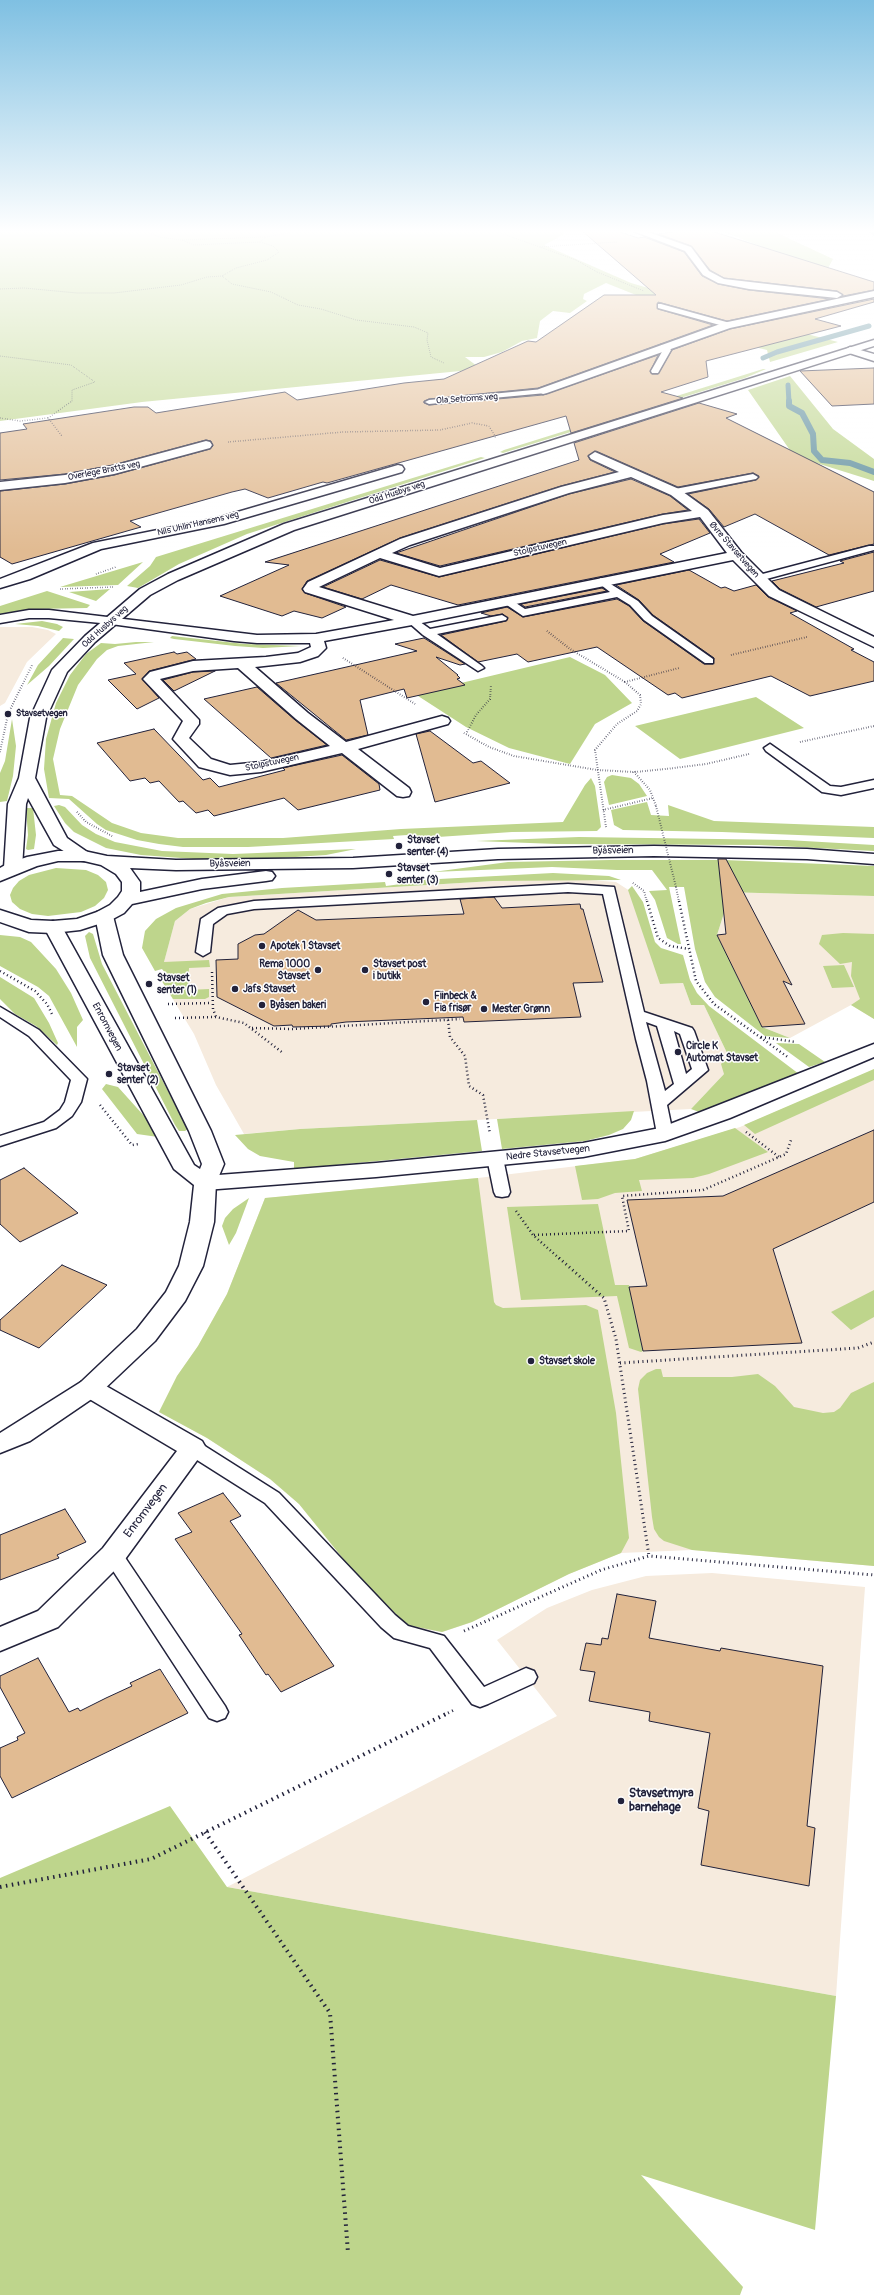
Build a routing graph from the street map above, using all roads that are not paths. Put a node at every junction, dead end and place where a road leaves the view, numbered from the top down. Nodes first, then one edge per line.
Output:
1 (692, 337) edge
2 (874, 343) edge
3 (664, 347) junction
4 (850, 350) junction
5 (874, 358) edge
6 (655, 371) dead end
7 (543, 391) joint
8 (429, 402) dead end
9 (206, 445) dead end
10 (595, 456) dead end
11 (398, 469) dead end
12 (631, 474) junction
13 (753, 477) dead end
14 (0, 486) edge
15 (675, 492) junction
16 (703, 513) junction
17 (872, 548) dead end
18 (378, 553) junction
19 (736, 555) junction
20 (759, 578) junction
21 (601, 581) junction
22 (0, 584) edge
23 (620, 593) junction
24 (506, 601) junction
25 (502, 618) dead end
26 (0, 619) edge
27 (111, 620) junction
28 (412, 621) junction
29 (428, 633) junction
30 (318, 643) junction
31 (874, 643) edge
32 (710, 660) road end
33 (242, 664) junction
34 (478, 668) road end
35 (442, 721) road end
36 (344, 747) junction
37 (770, 748) road end
38 (27, 778) junction
39 (874, 784) edge
40 (403, 792) dead end
41 (84, 856) junction
42 (874, 859) edge
43 (106, 861) junction
44 (353, 863) junction
45 (6, 872) edge
46 (126, 900) junction
47 (104, 916) junction
48 (3, 919) edge
49 (53, 927) junction
50 (203, 952) road end
51 (0, 1011) edge
52 (637, 1014) junction
53 (664, 1023) junction
54 (874, 1050) edge
55 (682, 1085) junction
56 (659, 1104) junction
57 (665, 1134) junction
58 (0, 1141) edge
59 (495, 1158) junction
60 (204, 1183) junction
61 (502, 1192) road end
62 (90, 1388) junction
63 (0, 1444) edge
64 (193, 1448) junction
65 (113, 1555) junction
66 (0, 1639) edge
67 (526, 1677) dead end
68 (217, 1712) dead end

1 - 3 street, Ola Setroms veg
2 - 4 street, Odd Husbys veg
3 - 6 lane
3 - 7 street, Ola Setroms veg
4 - 5 street
4 - 27 street, Odd Husbys veg
7 - 8 lane, Ola Setroms veg
9 - 14 street, Overlege Bratts veg
10 - 12 street, Øvre Stavsetvegen
11 - 22 street, Nils Uhlin Hansens veg
12 - 15 street, Øvre Stavsetvegen
12 - 18 street, Stolpstuvegen
13 - 15 lane
15 - 16 street, Øvre Stavsetvegen
16 - 18 street, Stolpstuvegen
16 - 19 street, Øvre Stavsetvegen
17 - 20 lane
18 - 28 street, Stolpstuvegen
19 - 20 street, Øvre Stavsetvegen
19 - 21 street, Stolpstuvegen
20 - 31 street, Øvre Stavsetvegen
21 - 23 lane
21 - 24 street, Stolpstuvegen
23 - 24 lane
23 - 32 lane
24 - 28 street, Stolpstuvegen
25 - 29 lane
26 - 27 street
27 - 30 street, Stolpstuvegen
27 - 38 street, Odd Husbys veg
28 - 29 lane, Stolpstuvegen
28 - 30 street, Stolpstuvegen
29 - 34 lane, Stolpstuvegen
30 - 33 street, Stolpstuvegen
33 - 36 street
33 - 36 street, Stolpstuvegen
35 - 36 street, Stolpstuvegen
36 - 40 street
37 - 39 lane
38 - 41 street
38 - 45 street, Odd Husbys veg
41 - 43 street
41 - 45 street
42 - 44 street, Byåsveien
43 - 44 street, Byåsveien
43 - 46 street
44 - 46 street, Byåsveien
46 - 47 street
47 - 49 street
47 - 60 street
48 - 49 street
49 - 60 street, Enromvegen
50 - 52 lane
51 - 58 lane
52 - 53 lane
52 - 56 lane
53 - 55 lane
53 - 55 lane
54 - 57 street, Nedre Stavsetvegen
55 - 56 lane
56 - 57 lane
57 - 59 street, Nedre Stavsetvegen
59 - 60 street, Nedre Stavsetvegen
59 - 61 lane
60 - 62 street
62 - 63 street
62 - 64 street
64 - 65 street, Enromvegen
64 - 67 lane
65 - 66 street, Enromvegen
65 - 68 lane

